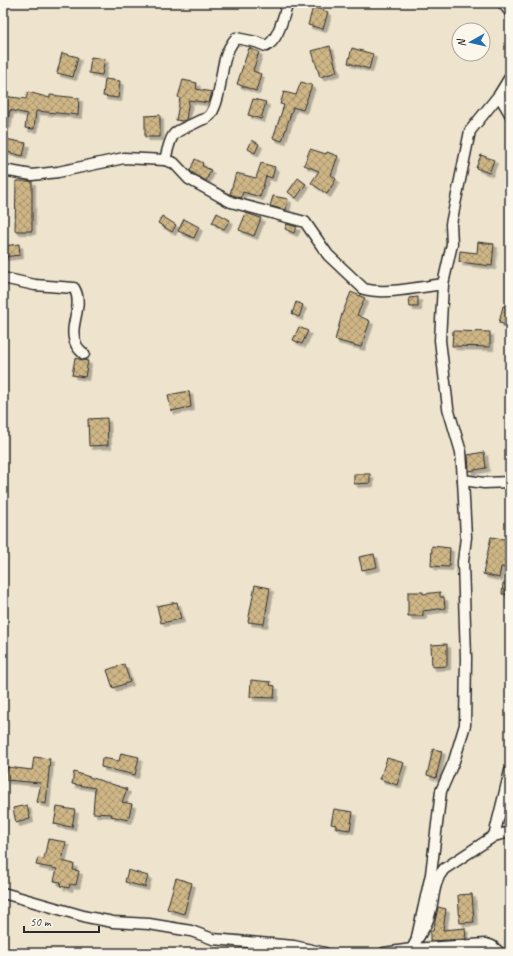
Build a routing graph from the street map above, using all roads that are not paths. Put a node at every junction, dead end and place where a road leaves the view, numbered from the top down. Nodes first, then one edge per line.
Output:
1 (288, 3) edge
2 (502, 3) edge
3 (510, 12) edge
4 (510, 77) edge
5 (499, 95) junction
6 (510, 114) edge
7 (165, 160) junction
8 (3, 170) edge
9 (3, 278) edge
10 (443, 284) junction
11 (84, 354) dead end
12 (462, 480) junction
13 (510, 482) edge
14 (510, 771) edge
15 (510, 832) edge
16 (494, 836) junction
17 (3, 893) edge
18 (417, 937) junction
19 (412, 949) junction
20 (325, 953) edge
21 (384, 953) edge
22 (500, 953) edge

1 - 7 street
2 - 3 street
4 - 5 street
5 - 6 street
5 - 10 street
7 - 8 street
7 - 10 street
9 - 11 street
10 - 12 street
12 - 13 street
12 - 18 street
14 - 16 street
15 - 16 street
16 - 18 street
17 - 20 street
18 - 19 street
19 - 21 street
19 - 22 street

